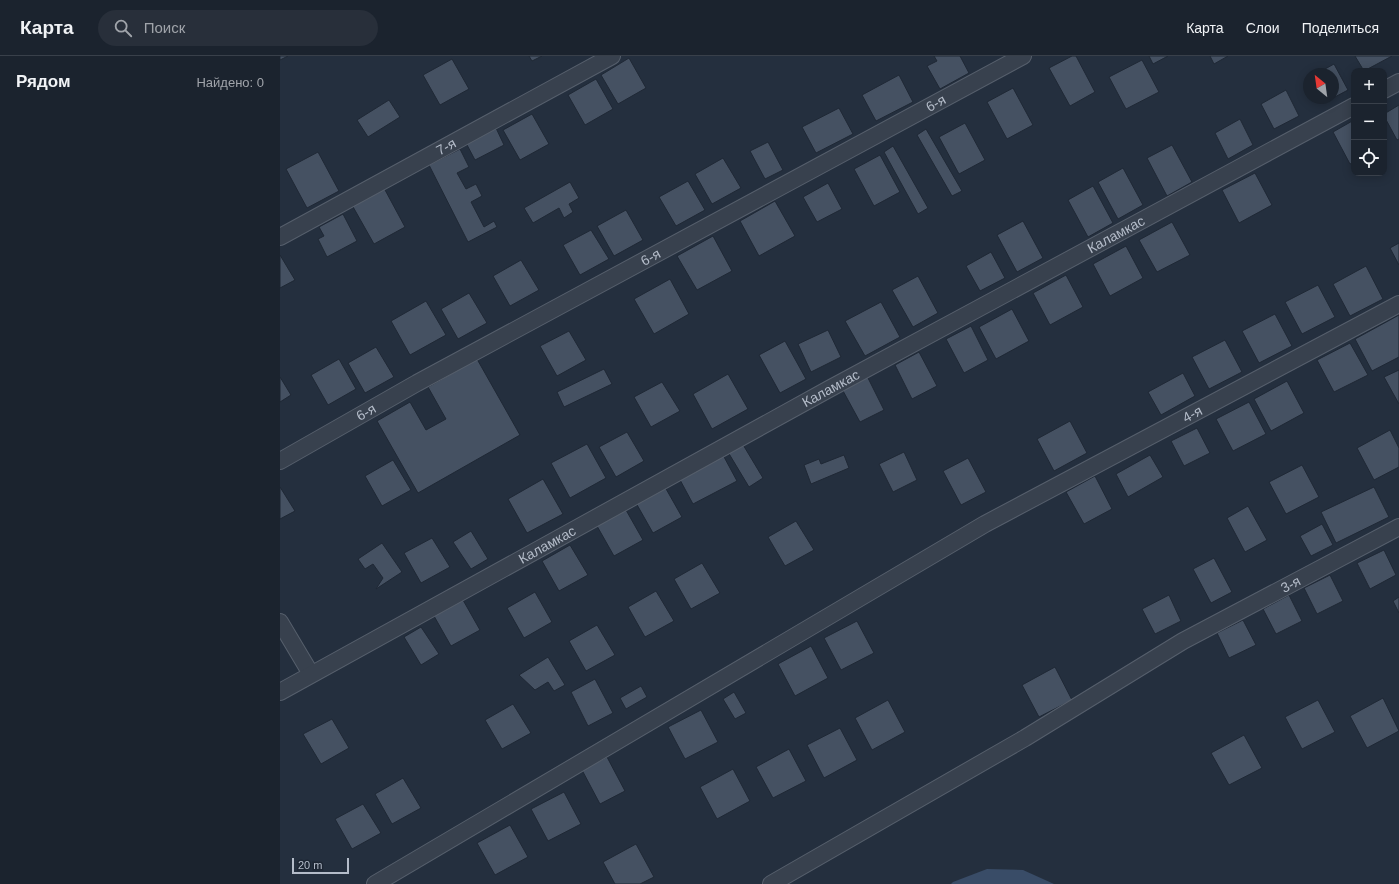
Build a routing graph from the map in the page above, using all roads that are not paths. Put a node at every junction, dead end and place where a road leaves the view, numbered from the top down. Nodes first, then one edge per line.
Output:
1 (612, 56) edge
2 (1022, 56) edge
3 (1399, 82) edge
4 (1387, 88) edge
5 (1351, 108) edge
6 (280, 237) edge
7 (1399, 304) edge
8 (280, 461) edge
9 (1399, 527) edge
10 (280, 622) edge
11 (311, 674) junction
12 (280, 692) edge
13 (375, 884) edge
14 (771, 884) edge

1 - 6 street, 7-я
2 - 8 street, 6-я
3 - 4 street
5 - 11 street, Каламкас
7 - 13 street, 4-я
9 - 14 street, 3-я
10 - 11 street
11 - 12 street, Каламкас

